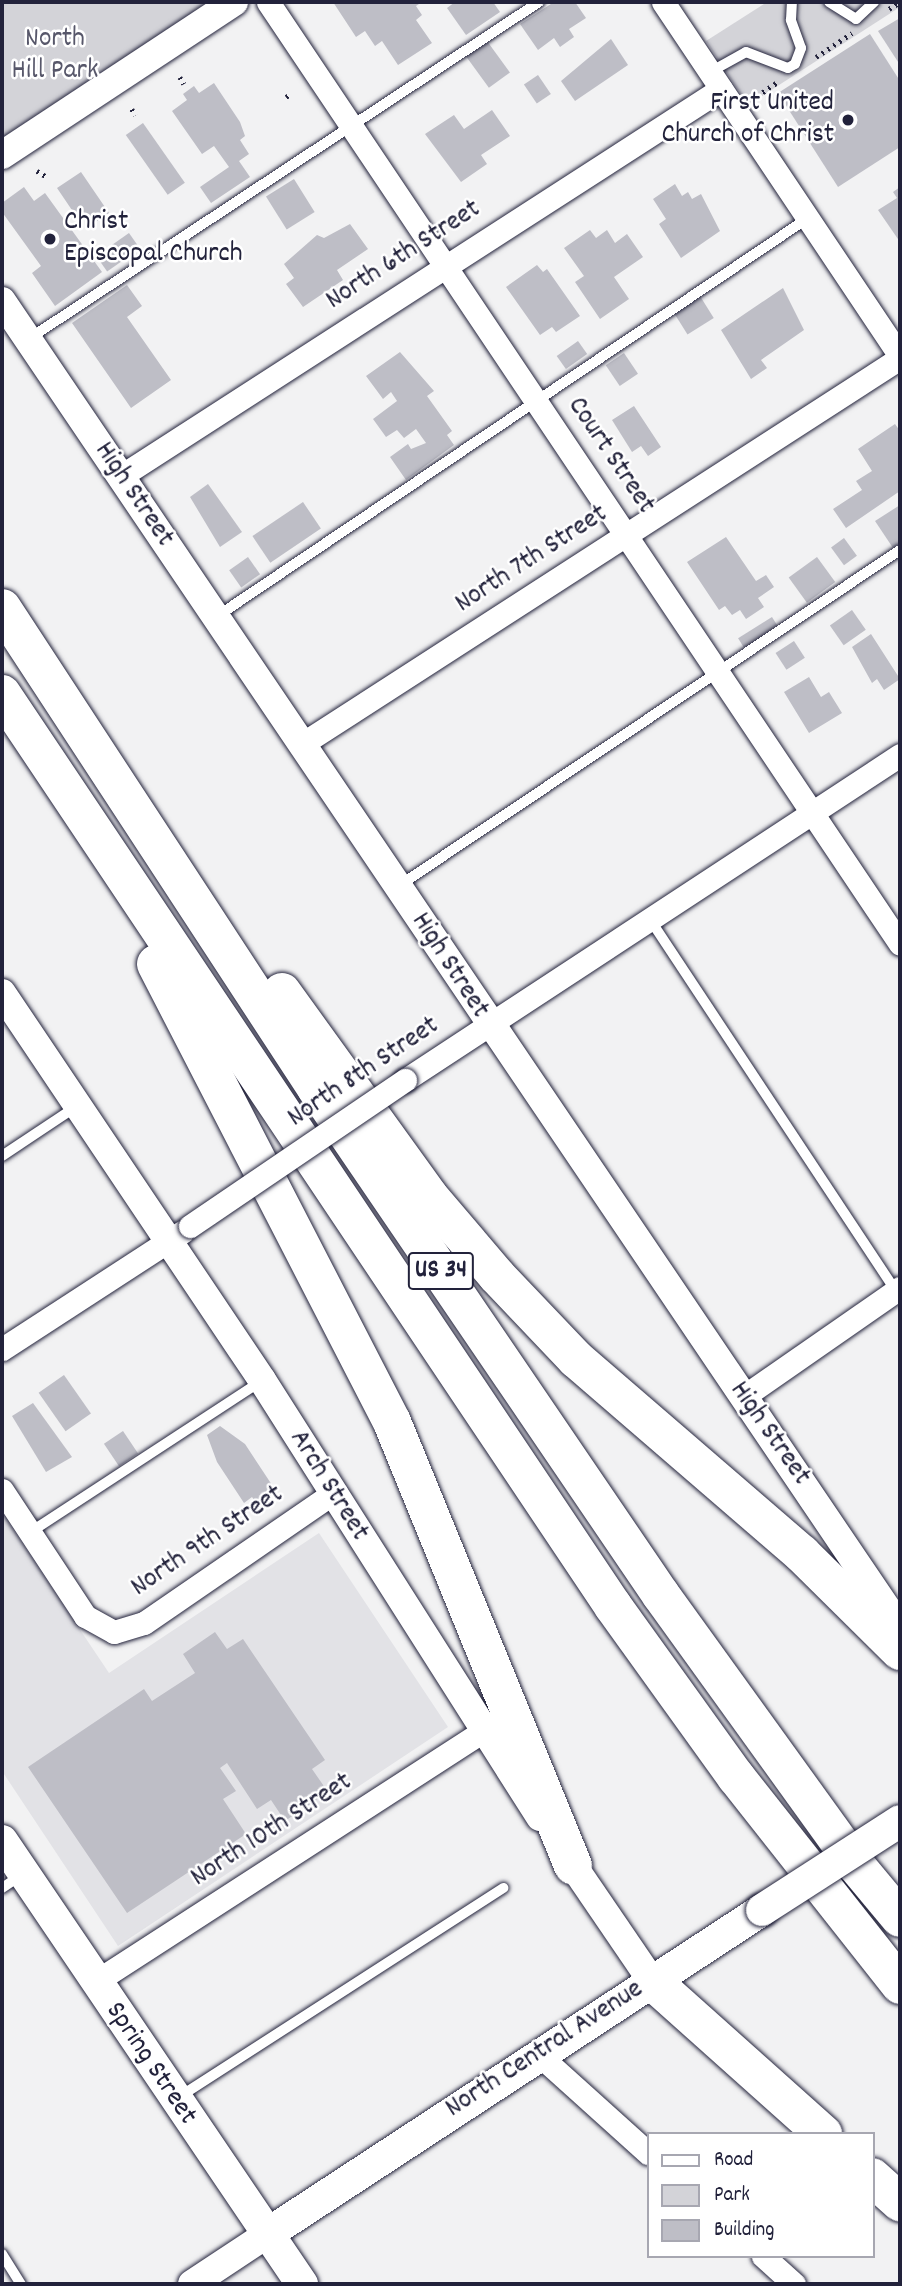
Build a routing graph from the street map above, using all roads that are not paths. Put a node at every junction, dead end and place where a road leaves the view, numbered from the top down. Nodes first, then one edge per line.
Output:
1 (234, 2) edge
2 (268, 2) edge
3 (539, 2) edge
4 (663, 2) edge
5 (792, 2) edge
6 (829, 2) edge
7 (874, 2) edge
8 (716, 80) junction
9 (352, 124) junction
10 (2, 155) edge
11 (808, 218) junction
12 (445, 264) junction
13 (2, 301) edge
14 (28, 340) junction
15 (900, 357) edge
16 (537, 400) junction
17 (121, 476) junction
18 (626, 535) junction
19 (900, 550) edge
20 (2, 608) edge
21 (216, 617) junction
22 (720, 672) junction
23 (2, 694) edge
24 (76, 719) junction
25 (302, 744) junction
26 (900, 755) edge
27 (69, 794) junction
28 (811, 812) junction
29 (397, 887) junction
30 (649, 918) junction
31 (900, 944) edge
32 (2, 993) edge
33 (489, 1026) junction
34 (77, 1106) junction
35 (2, 1156) edge
36 (179, 1234) junction
37 (898, 1290) edge
38 (2, 1349) edge
39 (262, 1380) junction
40 (743, 1397) junction
41 (2, 1490) edge
42 (332, 1493) junction
43 (29, 1533) junction
44 (900, 1628) edge
45 (900, 1651) edge
46 (483, 1731) junction
47 (900, 1821) edge
48 (2, 1841) edge
49 (573, 1866) junction
50 (12, 1880) edge
51 (503, 1888) dead end
52 (900, 1918) edge
53 (651, 1980) junction
54 (95, 1982) junction
55 (900, 1985) edge
56 (538, 2054) junction
57 (175, 2099) junction
58 (821, 2132) edge
59 (646, 2151) edge
60 (874, 2179) edge
61 (900, 2202) edge
62 (266, 2235) junction
63 (2, 2255) edge
64 (764, 2258) edge
65 (21, 2284) edge
66 (192, 2284) edge
67 (302, 2284) edge
68 (794, 2284) edge

1 - 10 street
2 - 9 street, Court Street
3 - 9 lane
4 - 8 street
5 - 8 lane
6 - 7 lane
8 - 11 street
8 - 12 street, North 6th Street
9 - 12 street, Court Street
9 - 14 lane
11 - 15 street
11 - 16 lane
12 - 16 street, Court Street
12 - 17 street, North 6th Street
13 - 14 street, High Street
14 - 17 street, High Street
15 - 18 street, North 7th Street
16 - 18 street, Court Street
16 - 21 lane
17 - 21 street, High Street
18 - 22 street, Court Street
18 - 25 street, North 7th Street
19 - 22 lane
20 - 24 highway, US 34
21 - 25 street, High Street
22 - 28 street, Court Street
22 - 29 lane
23 - 27 highway, US 34
24 - 45 highway
24 - 52 highway, US 34
25 - 29 street, High Street
26 - 28 street, North 8th Street
27 - 49 highway
27 - 55 highway, US 34
28 - 30 street, North 8th Street
28 - 31 street, Court Street
29 - 33 street, High Street
30 - 33 street, North 8th Street
30 - 37 lane
32 - 34 street, Arch Street
33 - 36 street, North 8th Street, bridge
33 - 40 street, High Street
34 - 35 lane
34 - 36 street, Arch Street
36 - 38 street, North 8th Street
36 - 39 street, Arch Street
37 - 40 street
39 - 42 street, Arch Street
39 - 43 lane
40 - 44 street, High Street
41 - 43 street
42 - 43 street, North 9th Street
42 - 46 street, Arch Street
46 - 49 street, Arch Street
46 - 54 street, North 10th Street
47 - 53 main road, North Central Avenue, bridge
48 - 50 main road, Spring Street
49 - 53 street, Arch Street
50 - 54 main road, Spring Street
51 - 57 lane
53 - 56 main road, North Central Avenue
53 - 58 highway
54 - 57 main road, Spring Street
56 - 59 street
56 - 62 main road, North Central Avenue
57 - 62 main road, Spring Street
60 - 61 highway
62 - 66 street, North Central Avenue
62 - 67 main road, Spring Street
63 - 65 lane
64 - 68 street

